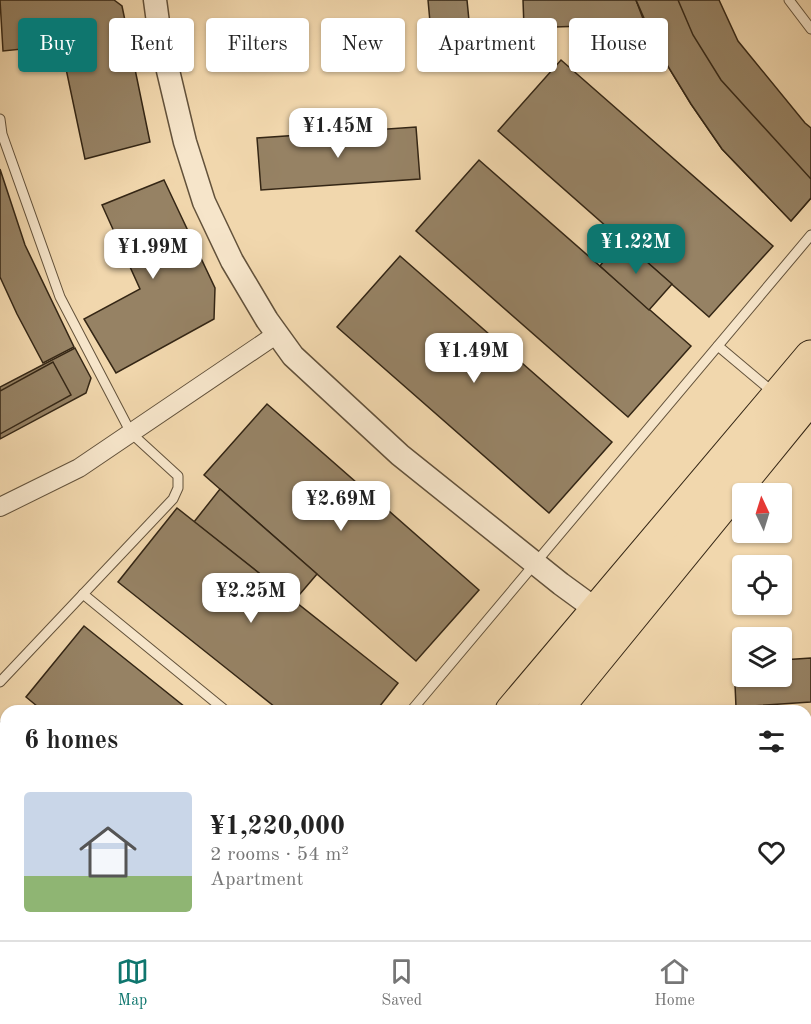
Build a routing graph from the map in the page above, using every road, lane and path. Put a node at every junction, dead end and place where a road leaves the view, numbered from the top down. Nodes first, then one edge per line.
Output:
1 (155, 0) edge
2 (789, 0) edge
3 (811, 29) edge
4 (0, 118) edge
5 (811, 235) edge
6 (277, 333) junction
7 (718, 346) junction
8 (811, 357) edge
9 (778, 396) junction
10 (811, 396) edge
11 (131, 433) junction
12 (0, 507) edge
13 (535, 563) junction
14 (83, 594) junction
15 (598, 611) junction
16 (0, 682) edge
17 (219, 705) edge
18 (416, 705) edge
19 (517, 705) edge
20 (559, 705) edge

1 - 6 street
2 - 3 lane
4 - 11 lane
5 - 7 lane
6 - 11 street
6 - 13 street
7 - 9 lane
7 - 13 lane
8 - 9 highway
9 - 15 highway
10 - 20 highway
11 - 12 street
11 - 14 lane
13 - 15 street
13 - 18 lane
14 - 16 lane
14 - 17 lane
15 - 19 highway

